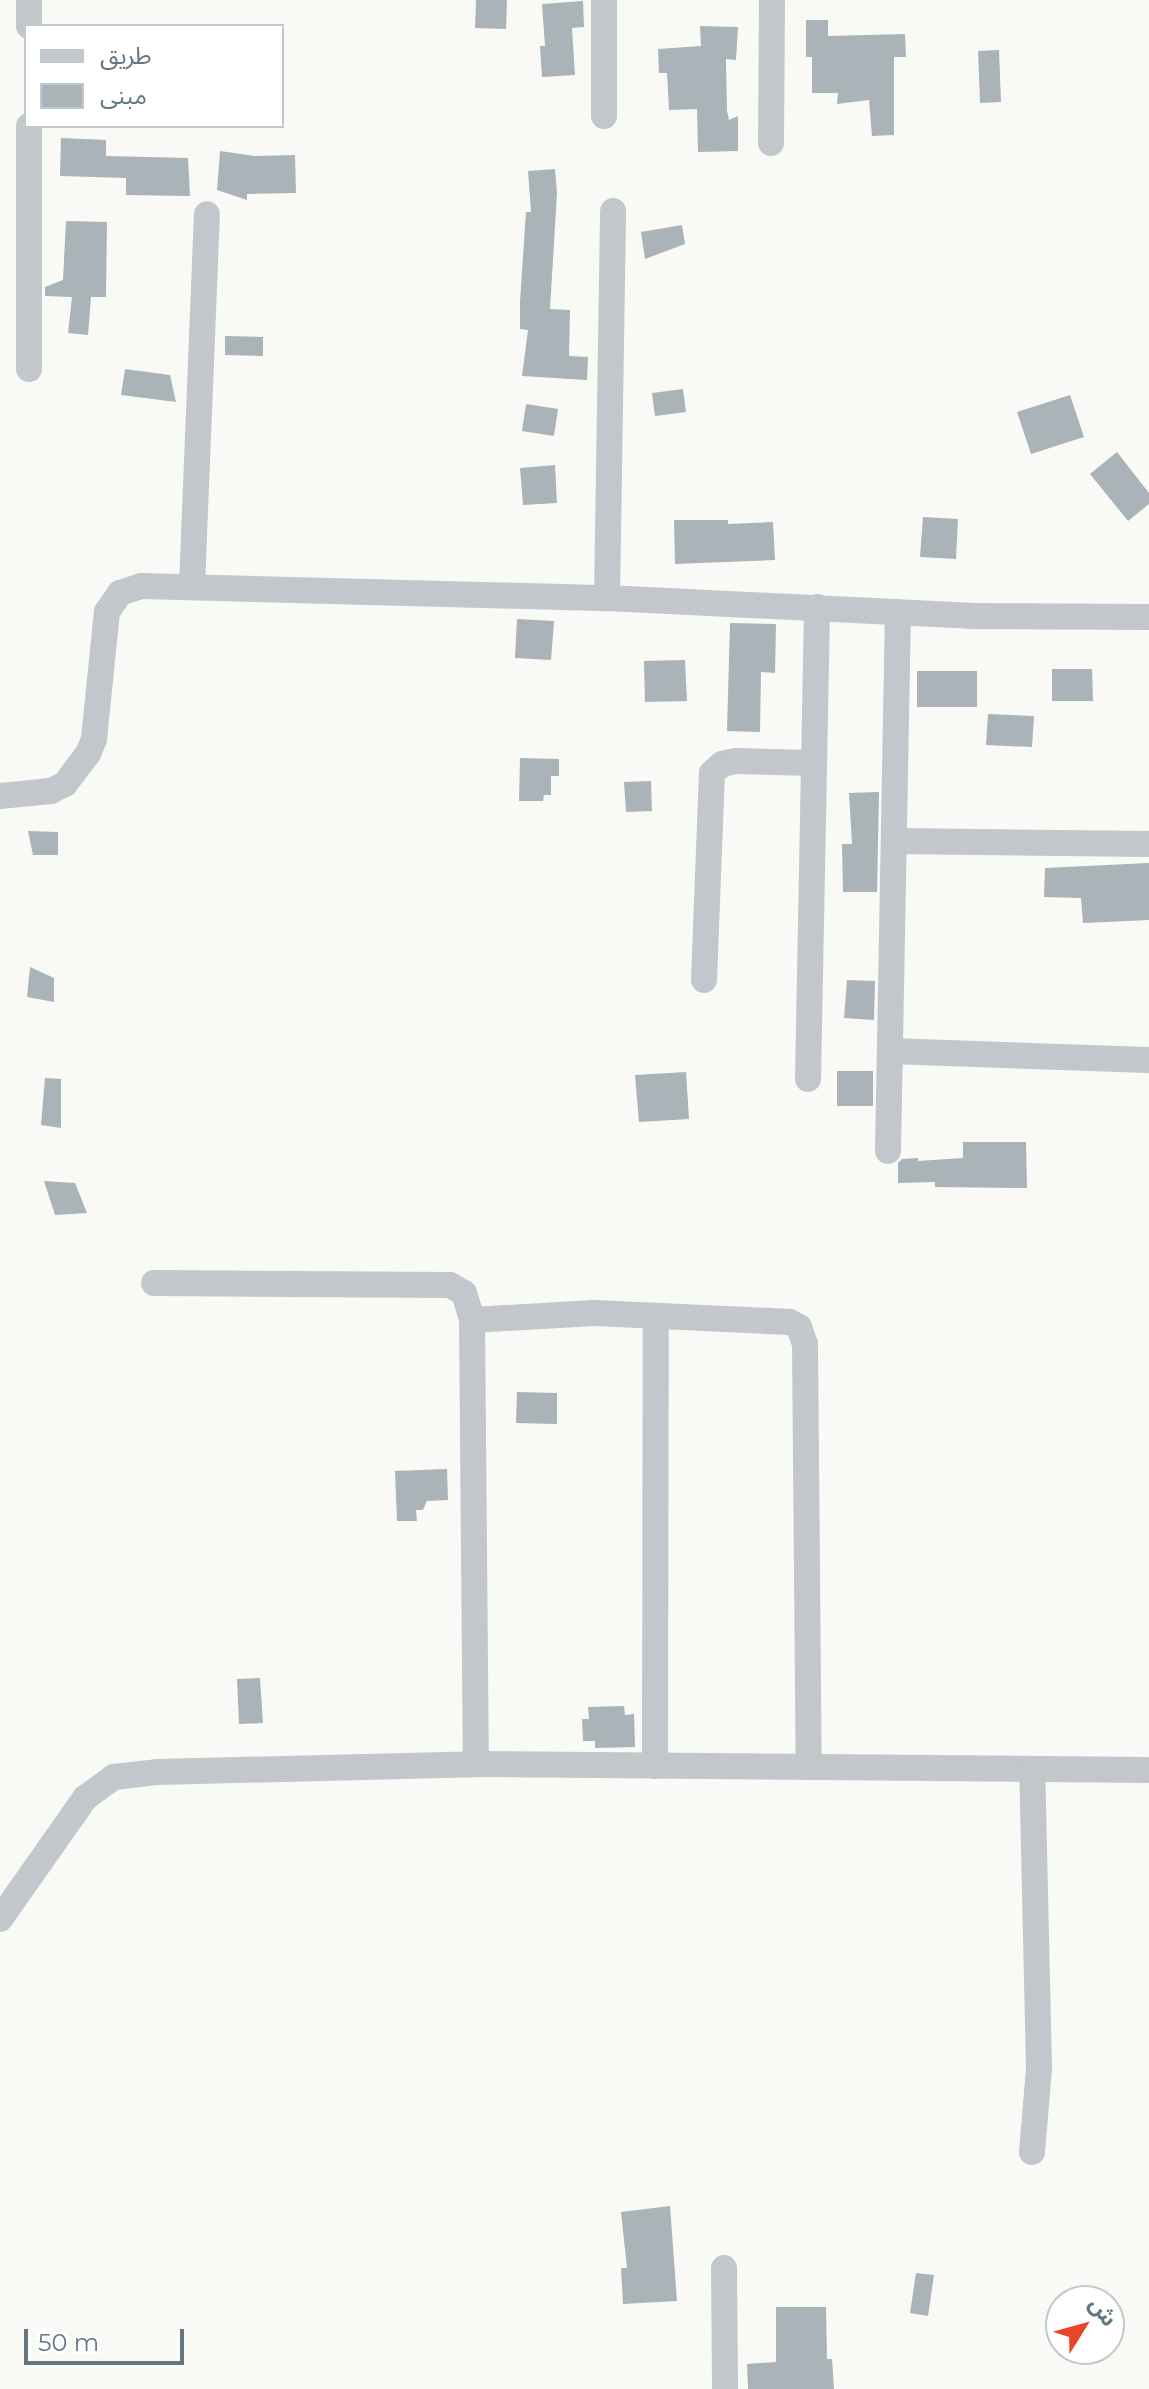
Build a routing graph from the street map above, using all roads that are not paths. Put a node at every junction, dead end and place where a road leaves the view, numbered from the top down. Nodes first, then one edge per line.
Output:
1 (29, 0) edge
2 (604, 0) edge
3 (772, 0) edge
4 (29, 24) edge
5 (604, 116) dead end
6 (29, 128) edge
7 (771, 143) dead end
8 (613, 211) dead end
9 (207, 214) dead end
10 (29, 369) dead end
11 (192, 586) junction
12 (607, 598) junction
13 (817, 607) junction
14 (898, 612) junction
15 (1149, 617) edge
16 (813, 763) junction
17 (0, 796) edge
18 (894, 841) junction
19 (1149, 844) edge
20 (704, 980) dead end
21 (890, 1051) junction
22 (1149, 1060) edge
23 (808, 1079) dead end
24 (888, 1151) dead end
25 (154, 1283) dead end
26 (656, 1316) junction
27 (472, 1320) junction
28 (476, 1764) junction
29 (655, 1766) junction
30 (809, 1767) junction
31 (1032, 1770) junction
32 (1149, 1770) edge
33 (0, 1919) edge
34 (1032, 2152) dead end
35 (724, 2268) dead end
36 (725, 2389) edge

1 - 4 street
2 - 5 street
3 - 7 street
6 - 10 street
8 - 12 street
9 - 11 street
11 - 12 street
11 - 17 street
12 - 13 street
13 - 14 street
13 - 16 street
14 - 15 street
14 - 18 street
16 - 20 street
16 - 23 street
18 - 19 street
18 - 21 street
21 - 22 street
21 - 24 street
25 - 27 street
26 - 27 street
26 - 29 street
26 - 30 street
27 - 28 street
28 - 29 street
28 - 33 street
29 - 30 street
30 - 31 street
31 - 32 street
31 - 34 street
35 - 36 street

